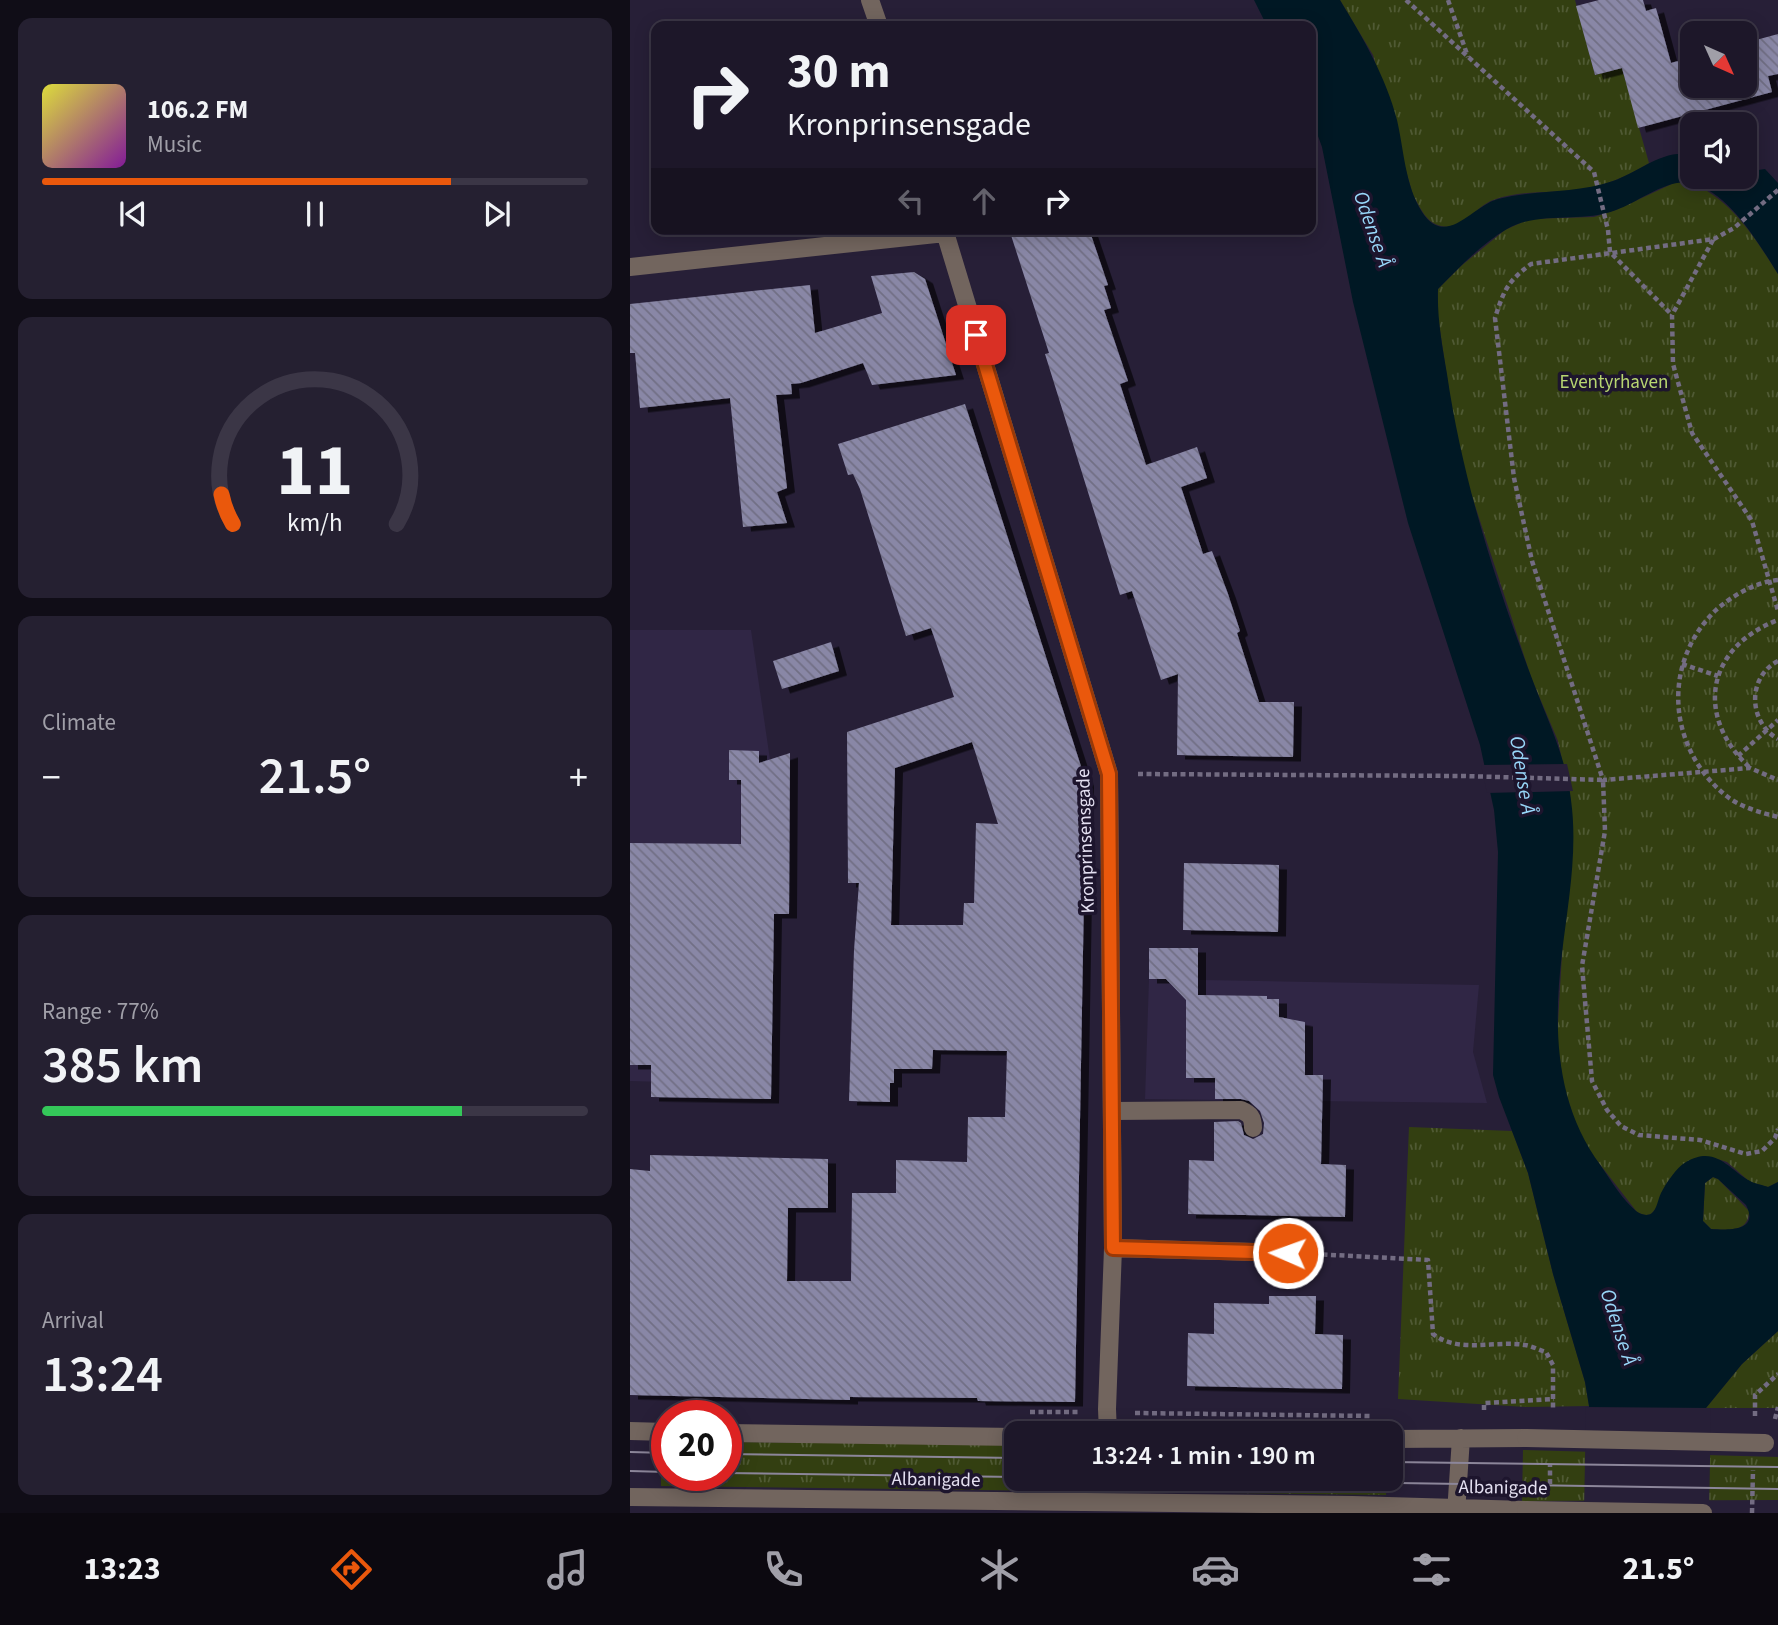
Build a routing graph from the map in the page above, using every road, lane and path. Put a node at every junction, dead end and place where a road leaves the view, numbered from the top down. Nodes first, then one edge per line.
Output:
1 (870, 0) edge
2 (1406, 0) edge
3 (1448, 0) edge
4 (877, 21) edge
5 (1468, 58) junction
6 (1778, 190) edge
7 (910, 235) edge
8 (945, 235) edge
9 (1714, 239) junction
10 (1610, 253) junction
11 (630, 268) edge
12 (1672, 315) junction
13 (1770, 580) junction
14 (1778, 580) edge
15 (1778, 611) edge
16 (1778, 620) edge
17 (1778, 661) edge
18 (1682, 664) junction
19 (1718, 676) junction
20 (1778, 720) edge
21 (1766, 730) junction
22 (1778, 739) edge
23 (1738, 756) junction
24 (1750, 768) junction
25 (1702, 772) junction
26 (1172, 773) dead end
27 (1603, 780) junction
28 (1778, 780) edge
29 (1778, 817) edge
30 (1112, 1111) junction
31 (1253, 1128) dead end
32 (1778, 1129) edge
33 (1113, 1248) junction
34 (1288, 1253) dead end
35 (1311, 1254) dead end
36 (1484, 1403) dead end
37 (1108, 1421) edge
38 (630, 1431) edge
39 (651, 1432) edge
40 (742, 1433) edge
41 (1004, 1437) edge
42 (1461, 1438) junction
43 (1403, 1439) edge
44 (1772, 1443) edge
45 (630, 1497) edge
46 (1456, 1511) edge
47 (1703, 1513) edge

1 - 4 street
2 - 5 path
3 - 5 path
5 - 10 path
6 - 9 path
7 - 11 street
8 - 30 street, Kronprinsensgade
9 - 10 path
9 - 12 path
10 - 12 path
10 - 27 path
12 - 13 path
13 - 14 path
13 - 15 path
13 - 18 path
16 - 19 path
17 - 21 path
18 - 19 path
18 - 25 path
19 - 23 path
20 - 21 path
21 - 22 path
21 - 23 path
23 - 24 path
24 - 25 path
24 - 28 path
25 - 27 path
25 - 29 path
26 - 27 path
27 - 32 path
30 - 31 street
30 - 33 street, Kronprinsensgade
33 - 34 street
33 - 37 street, Kronprinsensgade
35 - 36 path
38 - 39 street
40 - 41 street
42 - 43 street
42 - 44 street, bridge
42 - 46 street
45 - 46 street, Albanigade
46 - 47 street, Albanigade, bridge

